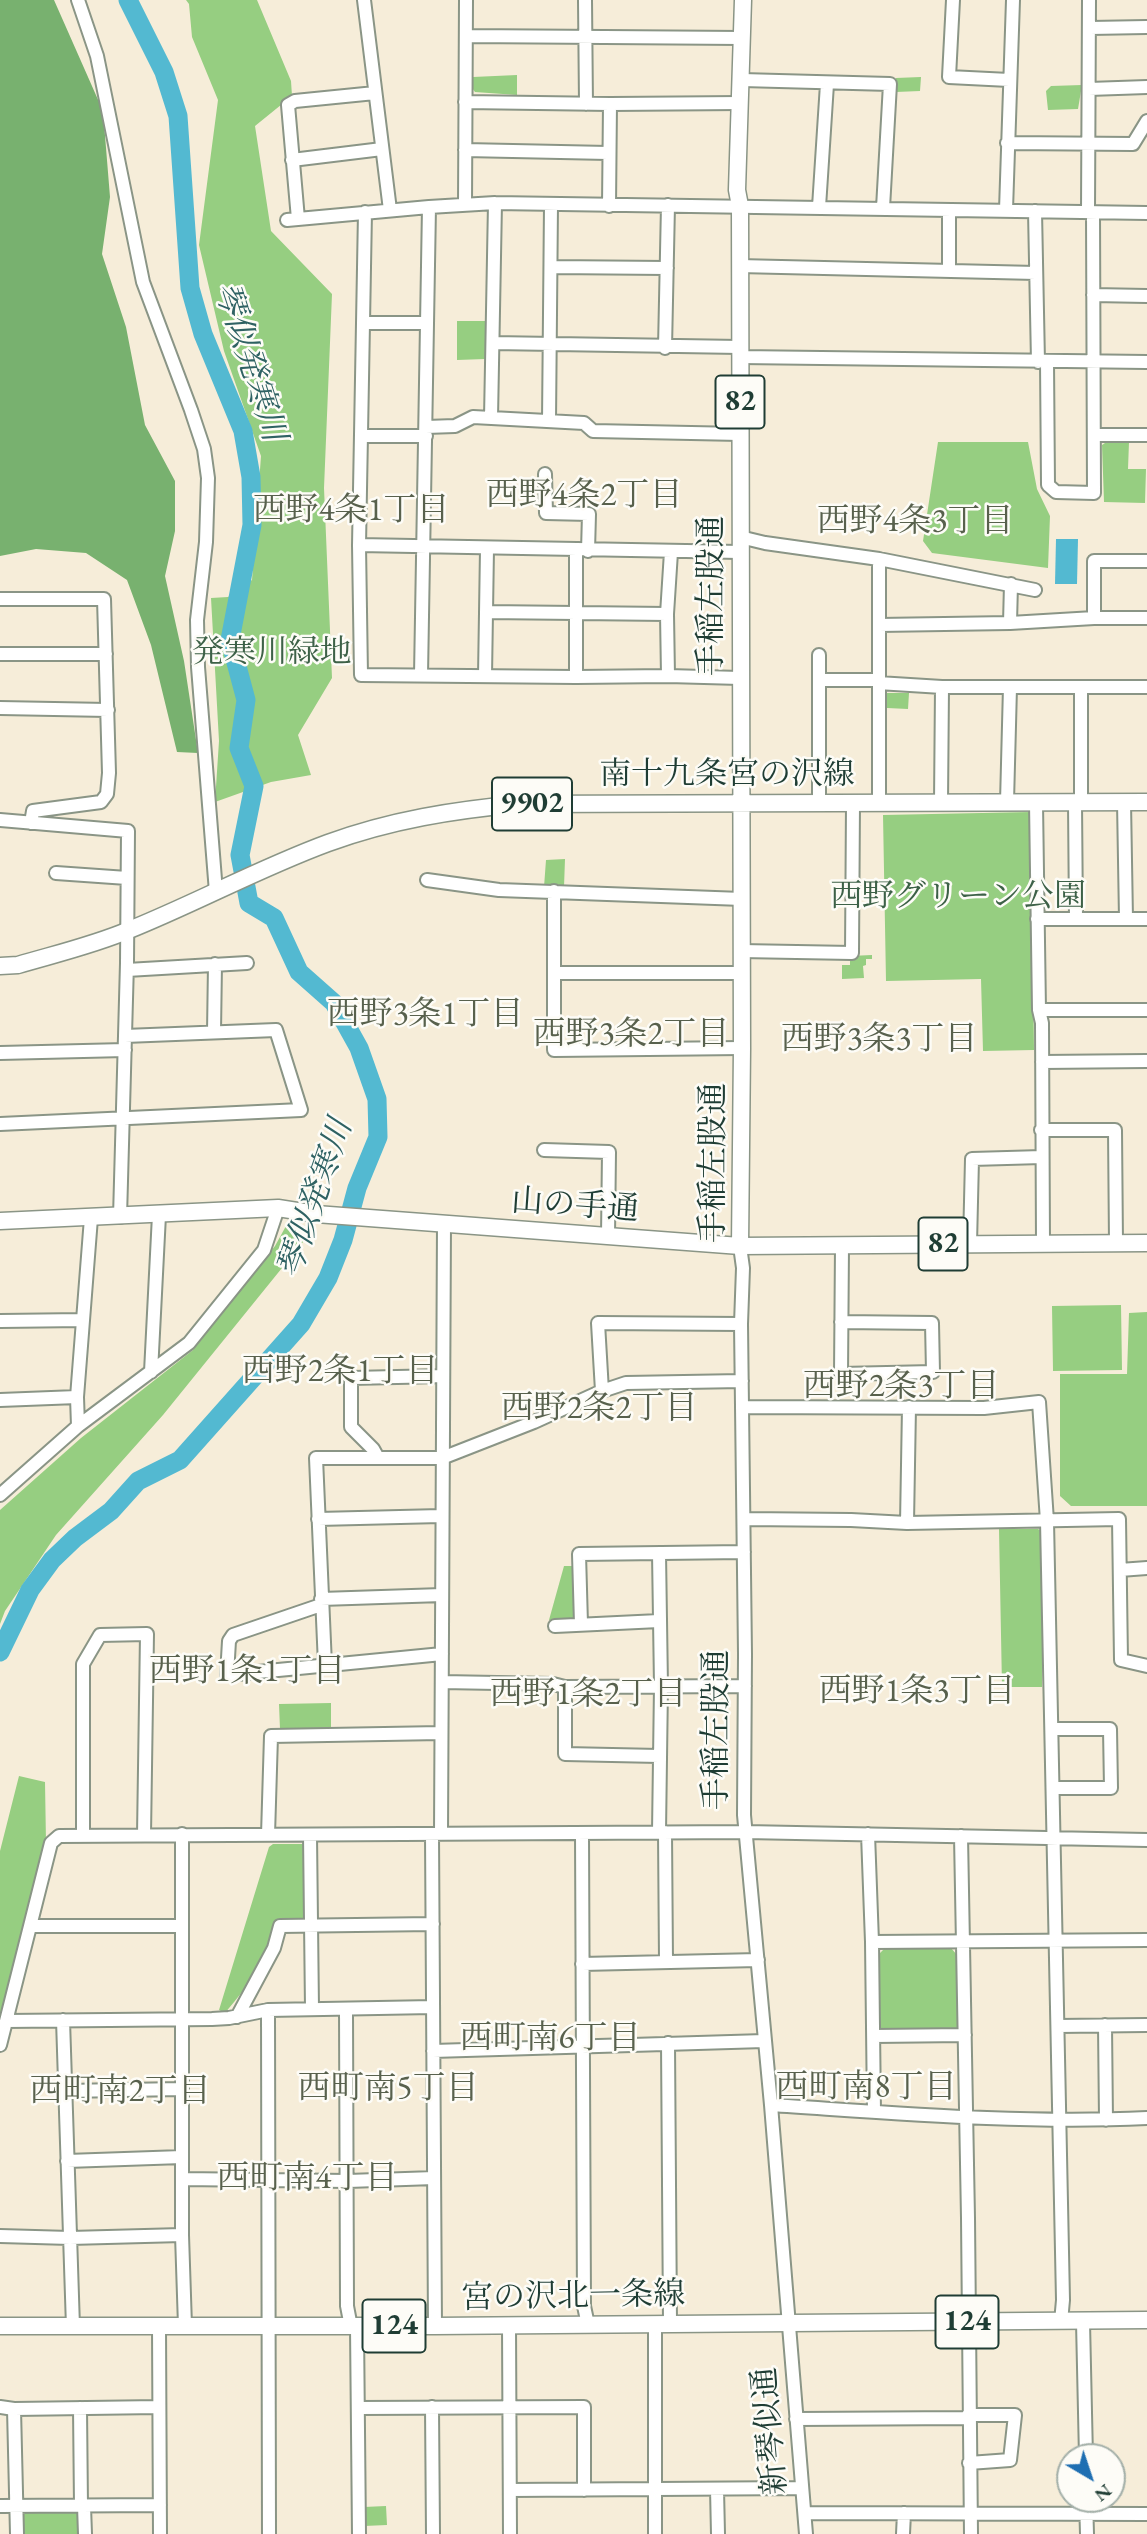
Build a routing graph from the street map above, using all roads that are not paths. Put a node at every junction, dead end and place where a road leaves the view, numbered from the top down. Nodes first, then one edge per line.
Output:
1 (78, 0) edge
2 (364, 0) edge
3 (466, 0) edge
4 (585, 0) edge
5 (743, 0) edge
6 (953, 0) edge
7 (1013, 0) edge
8 (1089, 0) edge
9 (1147, 27) edge
10 (1090, 28) junction
11 (466, 36) junction
12 (585, 38) junction
13 (742, 38) junction
14 (742, 80) junction
15 (1009, 80) junction
16 (827, 84) junction
17 (1147, 87) edge
18 (1089, 89) junction
19 (376, 93) junction
20 (466, 102) junction
21 (741, 103) junction
22 (586, 104) junction
23 (610, 104) junction
24 (1147, 121) edge
25 (1007, 143) junction
26 (1089, 144) junction
27 (382, 149) junction
28 (465, 150) junction
29 (608, 153) junction
30 (292, 160) junction
31 (495, 204) junction
32 (465, 205) junction
33 (551, 205) junction
34 (668, 205) junction
35 (609, 206) junction
36 (740, 206) junction
37 (429, 207) junction
38 (819, 207) junction
39 (883, 208) junction
40 (390, 210) junction
41 (949, 210) junction
42 (1006, 211) junction
43 (1035, 211) junction
44 (365, 212) junction
45 (1091, 212) junction
46 (1147, 213) edge
47 (739, 266) junction
48 (551, 267) junction
49 (667, 268) junction
50 (948, 271) junction
51 (1035, 273) junction
52 (1093, 295) junction
53 (1147, 296) edge
54 (363, 323) junction
55 (427, 323) junction
56 (493, 343) junction
57 (551, 345) junction
58 (665, 348) junction
59 (740, 352) junction
60 (1093, 361) junction
61 (1042, 362) junction
62 (1147, 362) edge
63 (491, 418) junction
64 (549, 421) junction
65 (426, 432) junction
66 (740, 434) junction
67 (1094, 435) junction
68 (1147, 435) edge
69 (362, 436) junction
70 (545, 474) dead end
71 (359, 545) junction
72 (740, 545) junction
73 (423, 548) junction
74 (487, 549) junction
75 (582, 550) junction
76 (671, 552) junction
77 (879, 559) junction
78 (1147, 561) edge
79 (1011, 584) junction
80 (1035, 590) dead end
81 (0, 599) edge
82 (486, 612) junction
83 (576, 612) junction
84 (667, 614) junction
85 (1094, 618) junction
86 (1147, 618) edge
87 (1010, 624) junction
88 (879, 625) junction
89 (0, 654) edge
90 (106, 654) junction
91 (819, 655) dead end
92 (421, 675) junction
93 (485, 676) junction
94 (668, 676) junction
95 (576, 677) junction
96 (740, 678) junction
97 (818, 680) junction
98 (879, 682) junction
99 (942, 687) junction
100 (1010, 687) junction
101 (1081, 687) junction
102 (1147, 687) edge
103 (0, 708) edge
104 (108, 710) junction
105 (941, 802) junction
106 (1007, 802) junction
107 (1124, 802) junction
108 (1147, 802) edge
109 (819, 803) junction
110 (853, 803) junction
111 (879, 803) junction
112 (1036, 803) junction
113 (1078, 803) junction
114 (740, 804) junction
115 (0, 820) edge
116 (31, 823) junction
117 (56, 873) dead end
118 (127, 878) junction
119 (427, 880) dead end
120 (554, 891) junction
121 (216, 892) junction
122 (742, 899) junction
123 (1037, 919) junction
124 (1076, 919) junction
125 (1126, 919) junction
126 (1147, 919) edge
127 (126, 931) junction
128 (741, 951) junction
129 (247, 963) dead end
130 (215, 964) junction
131 (0, 966) edge
132 (127, 970) junction
133 (554, 973) junction
134 (742, 973) junction
135 (1039, 1010) junction
136 (1147, 1010) edge
137 (214, 1032) junction
138 (125, 1036) junction
139 (742, 1048) junction
140 (125, 1050) junction
141 (0, 1053) edge
142 (1147, 1061) edge
143 (1042, 1062) junction
144 (122, 1119) junction
145 (0, 1124) edge
146 (1041, 1130) junction
147 (544, 1150) dead end
148 (1042, 1157) junction
149 (278, 1208) junction
150 (159, 1215) junction
151 (120, 1217) junction
152 (91, 1218) junction
153 (0, 1221) edge
154 (444, 1224) junction
155 (608, 1236) junction
156 (1043, 1243) junction
157 (1116, 1243) junction
158 (1147, 1243) edge
159 (970, 1244) junction
160 (740, 1246) junction
161 (842, 1246) junction
162 (83, 1320) junction
163 (0, 1321) edge
164 (841, 1322) junction
165 (741, 1324) junction
166 (151, 1372) junction
167 (443, 1376) junction
168 (742, 1381) junction
169 (602, 1391) junction
170 (77, 1397) junction
171 (0, 1400) edge
172 (742, 1407) junction
173 (909, 1407) junction
174 (78, 1426) junction
175 (378, 1458) junction
176 (442, 1458) junction
177 (0, 1494) edge
178 (441, 1516) junction
179 (318, 1519) junction
180 (744, 1519) junction
181 (1046, 1521) junction
182 (907, 1523) junction
183 (744, 1552) junction
184 (660, 1553) junction
185 (1147, 1568) edge
186 (1120, 1570) junction
187 (442, 1595) junction
188 (321, 1602) junction
189 (659, 1620) junction
190 (581, 1624) junction
191 (555, 1626) dead end
192 (442, 1654) junction
193 (325, 1665) junction
194 (1147, 1666) edge
195 (442, 1682) junction
196 (661, 1686) junction
197 (746, 1686) junction
198 (565, 1687) junction
199 (1052, 1729) junction
200 (441, 1732) junction
201 (659, 1756) junction
202 (1053, 1788) junction
203 (662, 1832) junction
204 (746, 1832) junction
205 (582, 1833) junction
206 (182, 1834) junction
207 (436, 1834) junction
208 (868, 1834) junction
209 (83, 1835) junction
210 (144, 1835) junction
211 (268, 1835) junction
212 (310, 1835) junction
213 (961, 1836) junction
214 (1054, 1839) junction
215 (1147, 1840) edge
216 (433, 1924) junction
217 (32, 1926) junction
218 (182, 1926) junction
219 (312, 1927) junction
220 (1147, 1940) edge
221 (1056, 1941) junction
222 (872, 1942) junction
223 (964, 1943) junction
224 (758, 1960) junction
225 (666, 1962) junction
226 (582, 1964) junction
227 (433, 2007) junction
228 (312, 2009) junction
229 (346, 2009) junction
230 (268, 2010) junction
231 (237, 2017) junction
232 (182, 2019) junction
233 (6, 2021) junction
234 (62, 2021) junction
235 (1105, 2025) junction
236 (1147, 2025) edge
237 (1058, 2026) junction
238 (965, 2035) junction
239 (874, 2036) junction
240 (764, 2041) junction
241 (668, 2043) junction
242 (0, 2045) edge
243 (583, 2046) junction
244 (433, 2051) junction
245 (182, 2089) junction
246 (64, 2091) junction
247 (771, 2105) junction
248 (874, 2112) junction
249 (967, 2117) junction
250 (1147, 2118) edge
251 (1061, 2120) junction
252 (1106, 2120) junction
253 (182, 2157) junction
254 (66, 2161) junction
255 (434, 2178) junction
256 (182, 2179) junction
257 (267, 2179) junction
258 (348, 2181) junction
259 (182, 2235) junction
260 (0, 2236) edge
261 (70, 2238) junction
262 (1147, 2320) edge
263 (968, 2322) junction
264 (1060, 2322) junction
265 (1083, 2322) junction
266 (662, 2323) junction
267 (787, 2324) junction
268 (267, 2325) junction
269 (509, 2325) junction
270 (588, 2325) junction
271 (0, 2326) edge
272 (159, 2326) junction
273 (185, 2326) junction
274 (354, 2326) junction
275 (435, 2326) junction
276 (73, 2327) junction
277 (510, 2406) junction
278 (0, 2407) edge
279 (159, 2407) junction
280 (432, 2407) junction
281 (80, 2408) junction
282 (358, 2408) junction
283 (14, 2409) junction
284 (968, 2416) junction
285 (796, 2419) junction
286 (1086, 2443) edge
287 (969, 2463) junction
288 (802, 2488) junction
289 (717, 2489) junction
290 (510, 2490) junction
291 (584, 2490) junction
292 (655, 2490) junction
293 (160, 2505) junction
294 (0, 2506) edge
295 (16, 2506) junction
296 (83, 2506) junction
297 (804, 2513) junction
298 (971, 2513) junction
299 (904, 2514) junction
300 (1147, 2514) edge
301 (1087, 2515) junction
302 (17, 2534) edge
303 (85, 2534) edge
304 (160, 2534) edge
305 (270, 2534) edge
306 (359, 2534) edge
307 (433, 2534) edge
308 (510, 2534) edge
309 (655, 2534) edge
310 (718, 2534) edge
311 (806, 2534) edge
312 (903, 2534) edge
313 (971, 2534) edge
314 (1087, 2534) edge

1 - 121 street
2 - 19 street
3 - 11 street
4 - 12 street
5 - 13 main road, 手稲左股通 / 82
6 - 15 street
7 - 15 street
8 - 10 street
9 - 10 street
10 - 18 street
11 - 12 street
11 - 20 street
12 - 13 street
12 - 22 street
13 - 14 main road, 手稲左股通 / 82
14 - 16 street
14 - 21 main road, 手稲左股通 / 82
15 - 25 street
16 - 38 street
16 - 39 street
17 - 18 street
18 - 26 street
19 - 27 street
19 - 30 street
20 - 22 street
20 - 28 street
21 - 23 street
21 - 36 main road, 手稲左股通 / 82
22 - 23 street
23 - 29 street
24 - 26 street
25 - 26 street
25 - 42 street
26 - 45 street
27 - 30 street
27 - 40 street
28 - 29 street
28 - 32 street
29 - 35 street
30 - 44 street
31 - 32 street
31 - 33 street
31 - 56 street
32 - 37 street
33 - 35 street
33 - 48 street
34 - 35 street
34 - 36 street
34 - 49 street
36 - 38 street
36 - 47 main road, 手稲左股通 / 82
37 - 40 street
37 - 55 street
38 - 39 street
39 - 41 street
40 - 44 street
41 - 42 street
41 - 50 street
42 - 43 street
43 - 45 street
43 - 51 street
44 - 54 street
45 - 46 street
45 - 52 street
47 - 50 street
47 - 59 main road, 手稲左股通 / 82
48 - 49 street
48 - 57 street
49 - 58 street
50 - 51 street
51 - 61 street
52 - 53 street
52 - 60 street
54 - 55 street
54 - 69 street
55 - 65 street
56 - 57 street
56 - 63 street
57 - 58 street
57 - 64 street
58 - 59 street
59 - 61 street
59 - 66 main road, 手稲左股通 / 82
60 - 61 street
60 - 62 street
60 - 67 street
61 - 67 street
63 - 64 street
63 - 65 street
64 - 66 street
65 - 69 street
65 - 73 street
66 - 72 main road, 手稲左股通 / 82
67 - 68 street
69 - 71 street
70 - 75 street
71 - 73 street
71 - 92 street
72 - 76 street
72 - 77 street
72 - 96 main road, 手稲左股通 / 82
73 - 74 street
73 - 92 street
74 - 75 street
74 - 82 street
75 - 76 street
75 - 83 street
76 - 84 street
77 - 79 street
77 - 88 street
78 - 85 street
79 - 80 street
79 - 87 street
81 - 90 street
82 - 83 street
82 - 93 street
83 - 84 street
83 - 95 street
84 - 94 street
85 - 86 street
85 - 87 street
87 - 88 street
88 - 98 street
89 - 90 street
90 - 104 street
91 - 97 street
92 - 93 street
93 - 95 street
94 - 95 street
94 - 96 street
96 - 114 main road, 手稲左股通 / 82
97 - 98 street
97 - 109 street
98 - 99 street
98 - 111 street
99 - 100 street
99 - 105 street
100 - 101 street
100 - 106 street
101 - 102 street
101 - 113 street
103 - 104 street
104 - 116 street
105 - 106 main road, 南十九条宮の沢線 / 9902
105 - 111 main road, 南十九条宮の沢線 / 9902
106 - 112 main road, 南十九条宮の沢線 / 9902
107 - 108 main road, 南十九条宮の沢線 / 9902
107 - 113 main road, 南十九条宮の沢線 / 9902
107 - 125 street
109 - 110 main road, 南十九条宮の沢線 / 9902
109 - 114 main road, 南十九条宮の沢線 / 9902
110 - 111 main road, 南十九条宮の沢線 / 9902
110 - 128 street
112 - 113 main road, 南十九条宮の沢線 / 9902
112 - 123 street
113 - 124 street
114 - 121 main road, 南十九条宮の沢線 / 9902
114 - 122 main road, 手稲左股通 / 82
115 - 116 street
116 - 118 street
117 - 118 street
118 - 127 street
119 - 120 street
120 - 122 street
120 - 133 street
121 - 127 main road, 南十九条宮の沢線 / 9902
122 - 128 main road, 手稲左股通 / 82
123 - 124 street
123 - 135 street
124 - 125 street
125 - 126 street
127 - 131 main road, 南十九条宮の沢線 / 9902
127 - 132 street
128 - 134 main road, 手稲左股通 / 82
129 - 130 street
130 - 132 street
130 - 137 street
132 - 138 street
133 - 134 street
133 - 139 street
134 - 139 main road, 手稲左股通 / 82
135 - 136 street
135 - 143 street
137 - 138 street
137 - 144 street
138 - 140 street
139 - 160 main road, 手稲左股通 / 82
140 - 141 street
140 - 144 street
142 - 143 street
143 - 146 street
144 - 145 street
144 - 151 street
146 - 148 street
146 - 157 street
147 - 155 street
148 - 156 street
148 - 159 street
149 - 150 main road, 山の手通
149 - 154 main road, 山の手通
149 - 166 street
150 - 151 main road, 山の手通
150 - 166 street
151 - 152 main road, 山の手通
152 - 153 main road, 山の手通
152 - 162 street
154 - 155 main road, 山の手通
154 - 167 street
155 - 160 main road, 山の手通
156 - 157 main road, 山の手通 / 82
156 - 159 main road, 山の手通 / 82
157 - 158 main road, 山の手通 / 82
159 - 161 main road, 山の手通 / 82
160 - 161 main road, 山の手通 / 82
160 - 165 street, 手稲左股通
161 - 164 street
162 - 163 street
162 - 170 street
164 - 164 street
165 - 168 street, 手稲左股通
165 - 169 street
166 - 174 street
167 - 175 street
167 - 176 street
168 - 169 street
168 - 172 street, 手稲左股通
169 - 176 street
170 - 171 street
170 - 174 street
172 - 173 street
172 - 180 street, 手稲左股通
173 - 181 street
173 - 182 street
174 - 177 street
175 - 176 street
175 - 179 street
176 - 178 street
178 - 179 street
178 - 187 street
179 - 188 street
180 - 182 street
180 - 183 street, 手稲左股通
181 - 182 street
181 - 186 street
181 - 199 street
183 - 184 street
183 - 197 street, 手稲左股通
184 - 189 street
184 - 190 street
185 - 186 street
186 - 194 street
187 - 188 street
187 - 192 street
188 - 193 street
188 - 193 street
189 - 190 street
189 - 196 street
190 - 191 street
192 - 193 street
192 - 195 street
195 - 198 street
195 - 200 street
196 - 197 street
196 - 198 street
196 - 201 street
197 - 204 street, 手稲左股通
198 - 201 street
199 - 202 street
199 - 202 street
200 - 207 street
200 - 211 street
201 - 203 street
202 - 214 street
203 - 204 street
203 - 205 street
203 - 225 street
204 - 208 street
204 - 224 street, 手稲左股通
205 - 207 street
205 - 226 street
206 - 210 street
206 - 211 street
206 - 218 street
207 - 212 street
207 - 216 street
208 - 213 street
208 - 222 street
209 - 210 street
209 - 210 street
209 - 217 street
211 - 212 street
212 - 219 street
213 - 214 street
213 - 223 street
214 - 215 street
214 - 221 street
216 - 219 street
216 - 227 street
217 - 218 street
217 - 233 street
218 - 232 street
219 - 228 street
219 - 231 street
220 - 221 street
221 - 223 street
221 - 237 street
222 - 223 street
222 - 239 street
223 - 238 street
224 - 225 street
224 - 240 street, 手稲左股通
225 - 226 street
226 - 243 street
227 - 229 street
227 - 244 street
228 - 229 street
228 - 230 street
229 - 258 street
230 - 231 street
230 - 257 street
231 - 232 street
232 - 234 street
232 - 245 street
233 - 234 street
233 - 242 street
234 - 246 street
235 - 236 street
235 - 237 street
235 - 252 street
237 - 251 street
238 - 239 street
238 - 249 street
239 - 248 street
240 - 241 street
240 - 247 street, 手稲左股通
241 - 243 street
241 - 266 street
243 - 244 street
243 - 270 street
244 - 255 street
245 - 246 street
245 - 253 street
246 - 254 street
247 - 248 street
247 - 267 street, 手稲左股通
248 - 249 street
249 - 251 street
249 - 263 street
250 - 252 street
251 - 252 street
251 - 264 street
253 - 254 street
253 - 256 street
254 - 261 street
255 - 258 street
255 - 275 street
256 - 257 street
256 - 259 street
257 - 258 street
257 - 268 street
258 - 274 street
259 - 261 street
259 - 273 street
260 - 261 street
261 - 276 street
262 - 265 main road, 宮の沢北一条線 / 124
263 - 264 main road, 宮の沢北一条線 / 124
263 - 267 main road, 宮の沢北一条線 / 124
263 - 284 street
264 - 265 main road, 宮の沢北一条線 / 124
265 - 286 street
266 - 267 main road, 宮の沢北一条線 / 124
266 - 270 main road, 宮の沢北一条線 / 124
266 - 292 street
267 - 285 street, 新琴似通
268 - 273 main road, 宮の沢北一条線 / 124
268 - 274 main road, 宮の沢北一条線 / 124
268 - 305 street
269 - 270 main road, 宮の沢北一条線 / 124
269 - 275 main road, 宮の沢北一条線 / 124
269 - 277 street
271 - 276 main road, 宮の沢北一条線 / 124
272 - 273 main road, 宮の沢北一条線 / 124
272 - 276 main road, 宮の沢北一条線 / 124
272 - 279 street
274 - 275 main road, 宮の沢北一条線 / 124
274 - 282 street
277 - 280 street
277 - 290 street
277 - 291 street
278 - 283 street
279 - 281 street
279 - 293 street
280 - 282 street
280 - 307 street
281 - 283 street
281 - 296 street
282 - 306 street
283 - 295 street
284 - 285 street
284 - 287 street
284 - 287 street
285 - 288 street, 新琴似通
287 - 298 street
288 - 289 street
288 - 297 street, 新琴似通
289 - 292 street
289 - 310 street
290 - 291 street
290 - 308 street
291 - 292 street
292 - 309 street
293 - 296 street
293 - 304 street
294 - 295 street
295 - 296 street
295 - 302 street
296 - 303 street
297 - 299 street
297 - 311 street, 新琴似通
298 - 299 street
298 - 301 street
298 - 313 street
299 - 312 street
300 - 301 street
301 - 314 street

